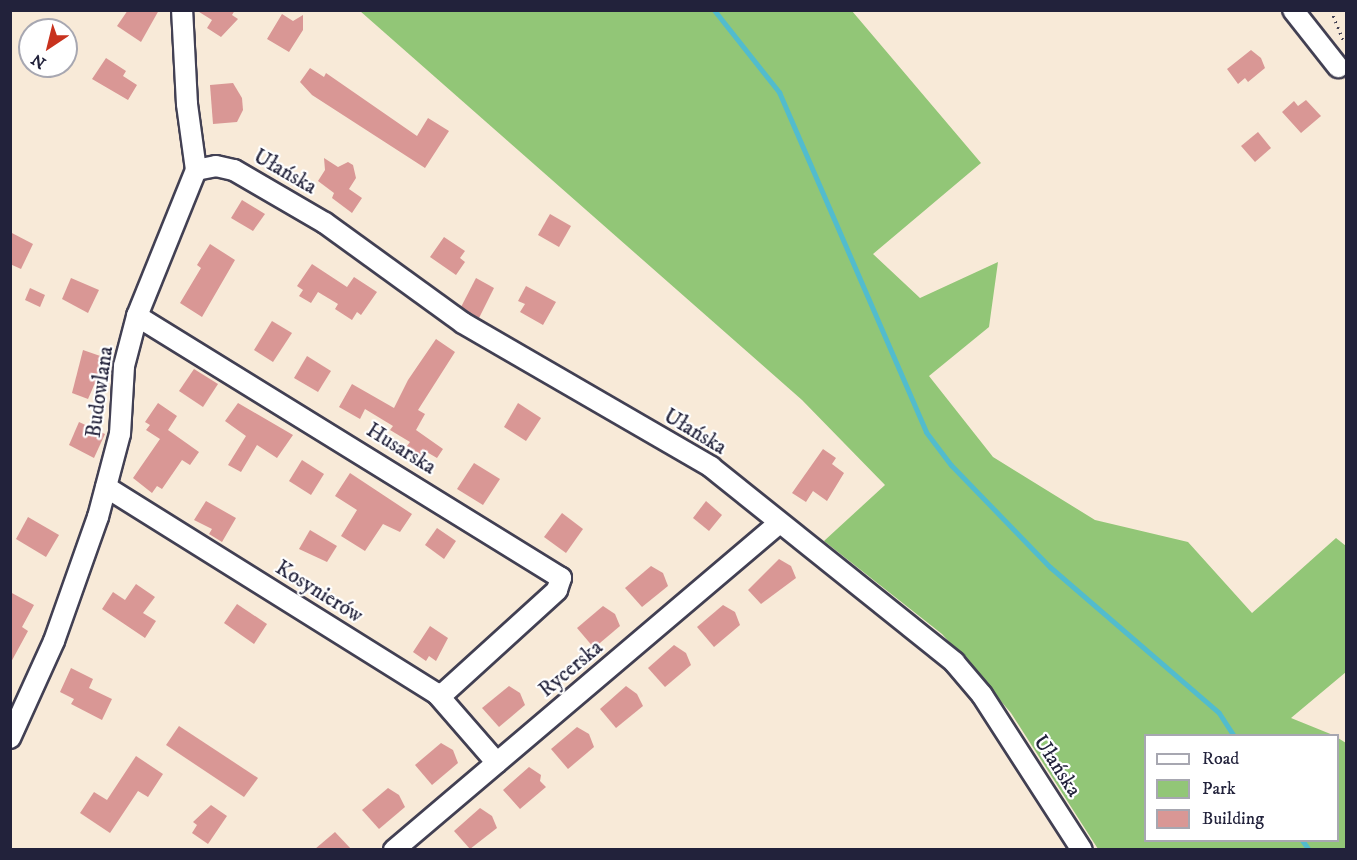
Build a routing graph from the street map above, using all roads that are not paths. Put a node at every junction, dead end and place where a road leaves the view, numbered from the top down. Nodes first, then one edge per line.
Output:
1 (182, 10) edge
2 (1293, 10) edge
3 (1338, 68) dead end
4 (196, 170) junction
5 (137, 316) junction
6 (106, 486) junction
7 (778, 524) junction
8 (437, 694) junction
9 (10, 738) edge
10 (497, 763) junction
11 (394, 849) edge
12 (1082, 849) edge

1 - 4 street, Budowlana
2 - 3 street
4 - 5 street, Budowlana
4 - 7 street, Ułańska
5 - 6 street, Budowlana
5 - 8 street, Husarska
6 - 8 street, Kosynierów
6 - 9 street, Budowlana
7 - 10 street, Rycerska
7 - 12 street, Ułańska
8 - 10 street, Kosynierów
10 - 11 street, Rycerska

